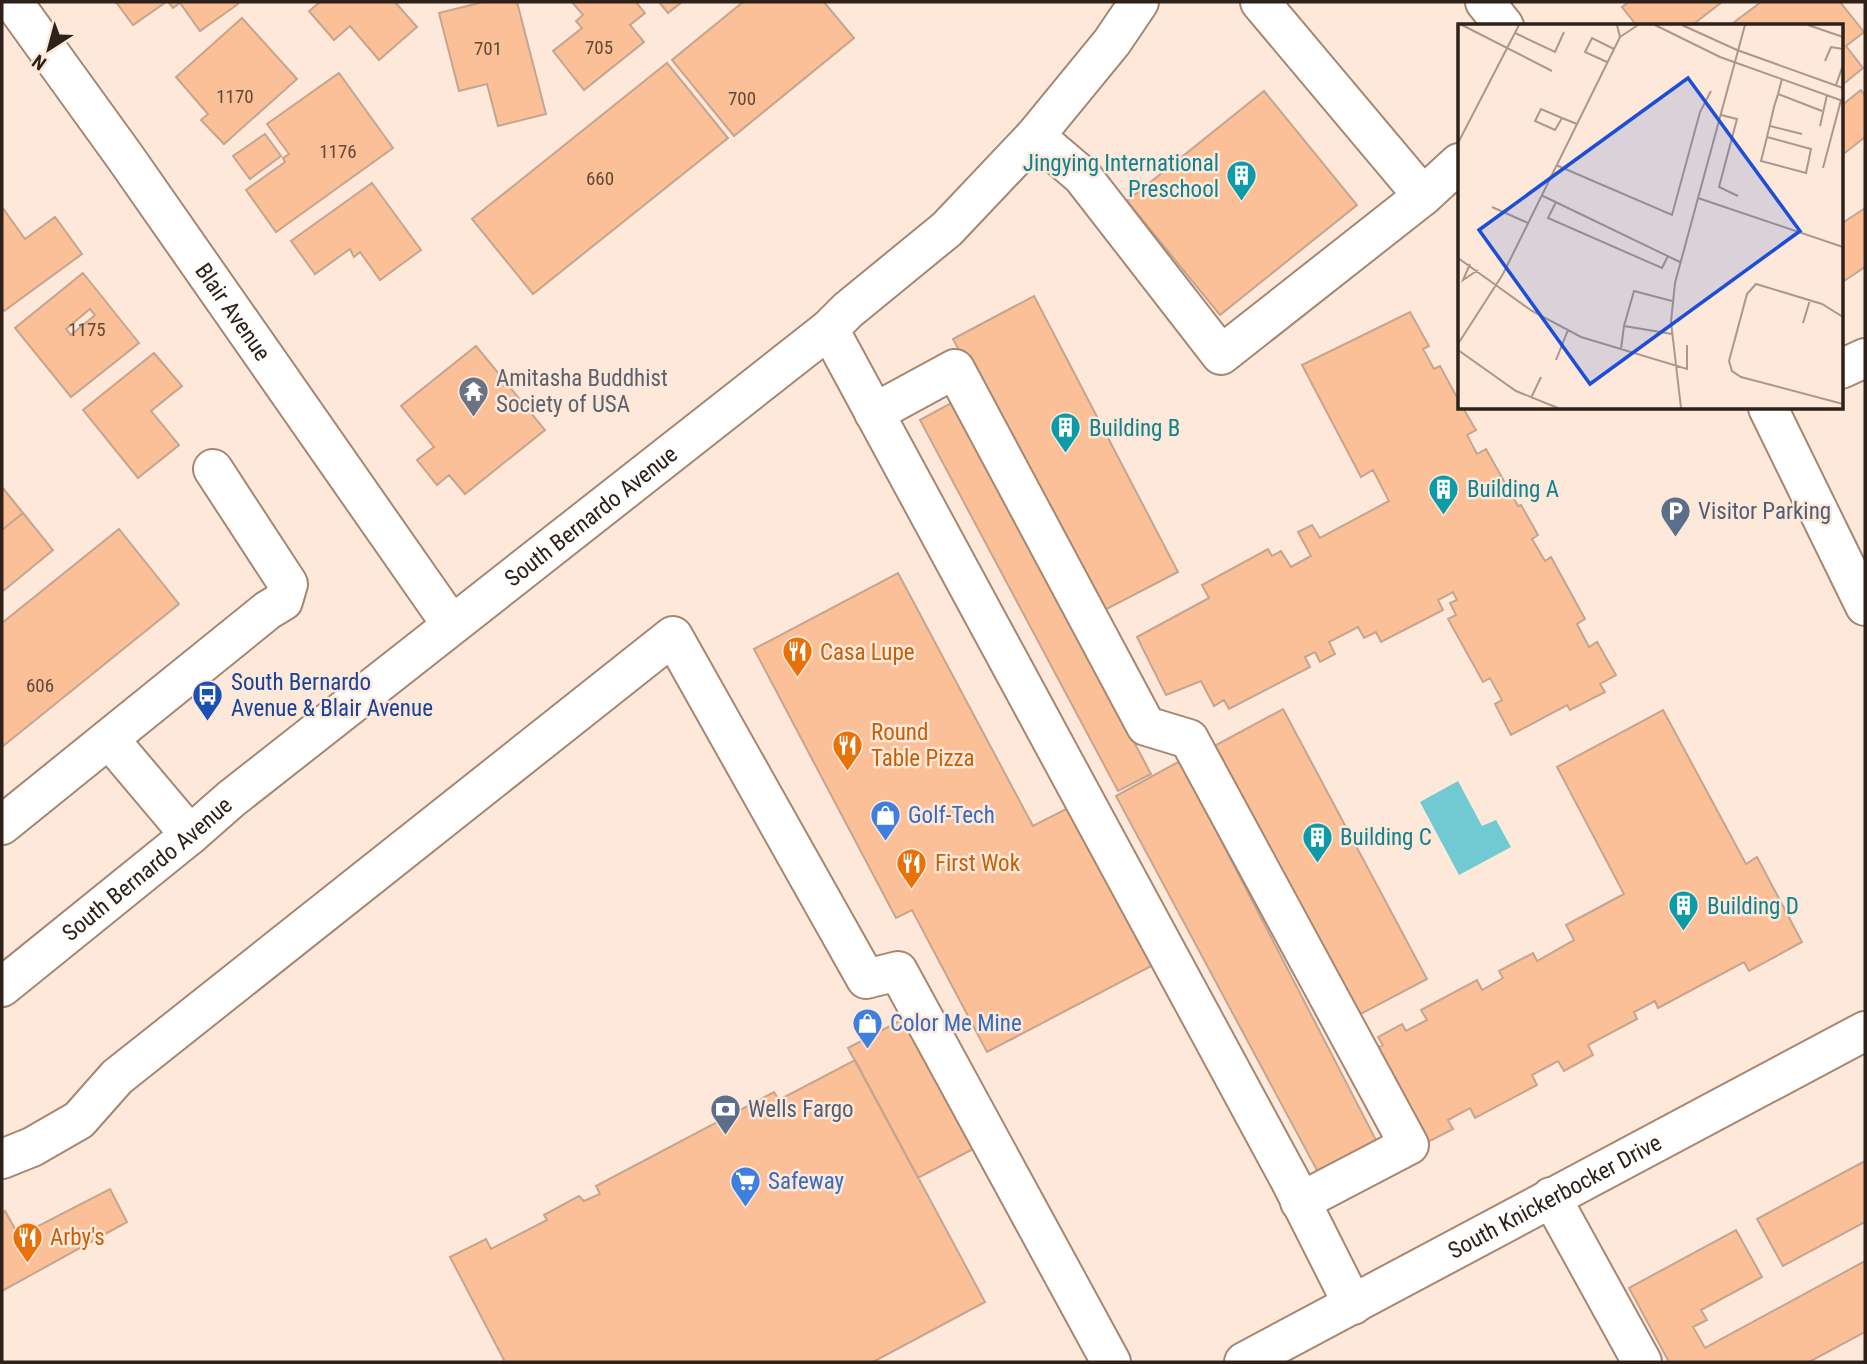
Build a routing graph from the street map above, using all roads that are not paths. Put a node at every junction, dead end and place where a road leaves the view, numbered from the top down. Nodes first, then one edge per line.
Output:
1 (13, 2) edge
2 (1139, 2) edge
3 (1260, 2) edge
4 (1485, 2) edge
5 (1502, 24) edge
6 (1035, 136) junction
7 (1458, 164) edge
8 (1423, 195) junction
9 (829, 329) junction
10 (1865, 358) edge
11 (1842, 369) edge
12 (1769, 410) edge
13 (874, 413) junction
14 (213, 468) dead end
15 (1865, 606) edge
16 (451, 624) junction
17 (109, 739) junction
18 (2, 825) edge
19 (190, 835) junction
20 (2, 987) edge
21 (1865, 1031) edge
22 (17, 1153) edge
23 (1551, 1198) junction
24 (1300, 1202) junction
25 (1353, 1305) junction
26 (1111, 1362) edge
27 (1244, 1362) edge
28 (1642, 1362) edge

1 - 16 street, Blair Avenue
2 - 6 street, South Bernardo Avenue
3 - 8 street
4 - 5 street
6 - 8 street
6 - 9 street, South Bernardo Avenue
7 - 8 street
9 - 13 street
9 - 16 street, South Bernardo Avenue
10 - 11 street
12 - 15 street
13 - 24 street
13 - 24 street
14 - 17 street
16 - 19 street, South Bernardo Avenue
17 - 18 street
17 - 19 street
19 - 20 street, South Bernardo Avenue
21 - 23 street, South Knickerbocker Drive
22 - 26 street
23 - 25 street, South Knickerbocker Drive
23 - 28 street
24 - 25 street
25 - 27 street, South Knickerbocker Drive

